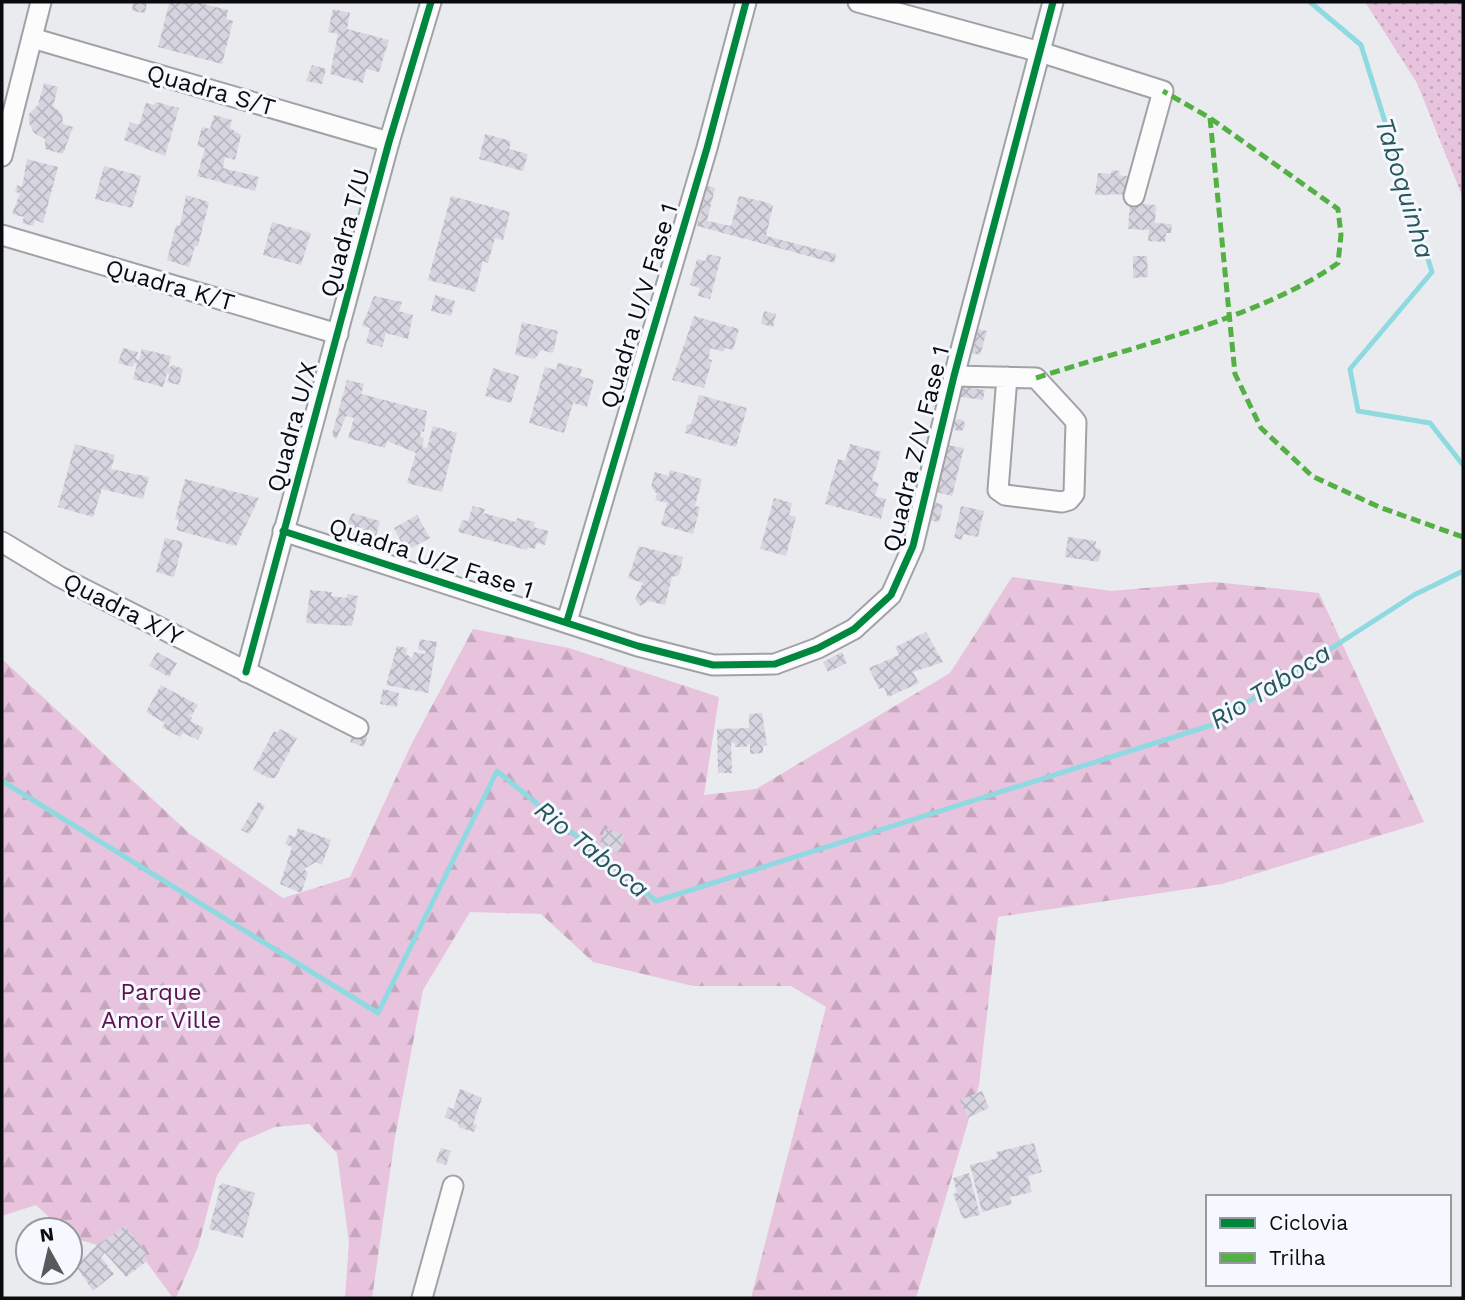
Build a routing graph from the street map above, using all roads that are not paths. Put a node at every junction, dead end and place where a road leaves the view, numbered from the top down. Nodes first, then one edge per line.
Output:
1 (41, 2) edge
2 (431, 2) edge
3 (747, 2) edge
4 (858, 2) edge
5 (1053, 2) edge
6 (32, 38) junction
7 (1040, 52) junction
8 (389, 142) junction
9 (2, 156) edge
10 (1134, 196) dead end
11 (2, 235) edge
12 (338, 334) junction
13 (954, 376) junction
14 (1007, 377) junction
15 (283, 531) junction
16 (2, 542) edge
17 (567, 621) junction
18 (247, 672) junction
19 (358, 729) dead end
20 (453, 1186) dead end
21 (422, 1298) edge

1 - 6 street
2 - 8 street, Quadra T/U
3 - 17 street, Quadra U/V Fase 1
4 - 7 street
5 - 7 street, Quadra Z/V Fase 1
6 - 8 street, Quadra S/T
6 - 9 street
7 - 10 street
7 - 13 street, Quadra Z/V Fase 1
8 - 12 street, Quadra T/U
11 - 12 street, Quadra K/T
12 - 15 street, Quadra U/X
13 - 14 street
13 - 17 street, Quadra Z/V Fase 1
14 - 14 street
15 - 17 street, Quadra U/Z Fase 1
15 - 18 street, Quadra U/X
16 - 18 street, Quadra X/Y
18 - 19 street, Quadra X/Y
20 - 21 street

